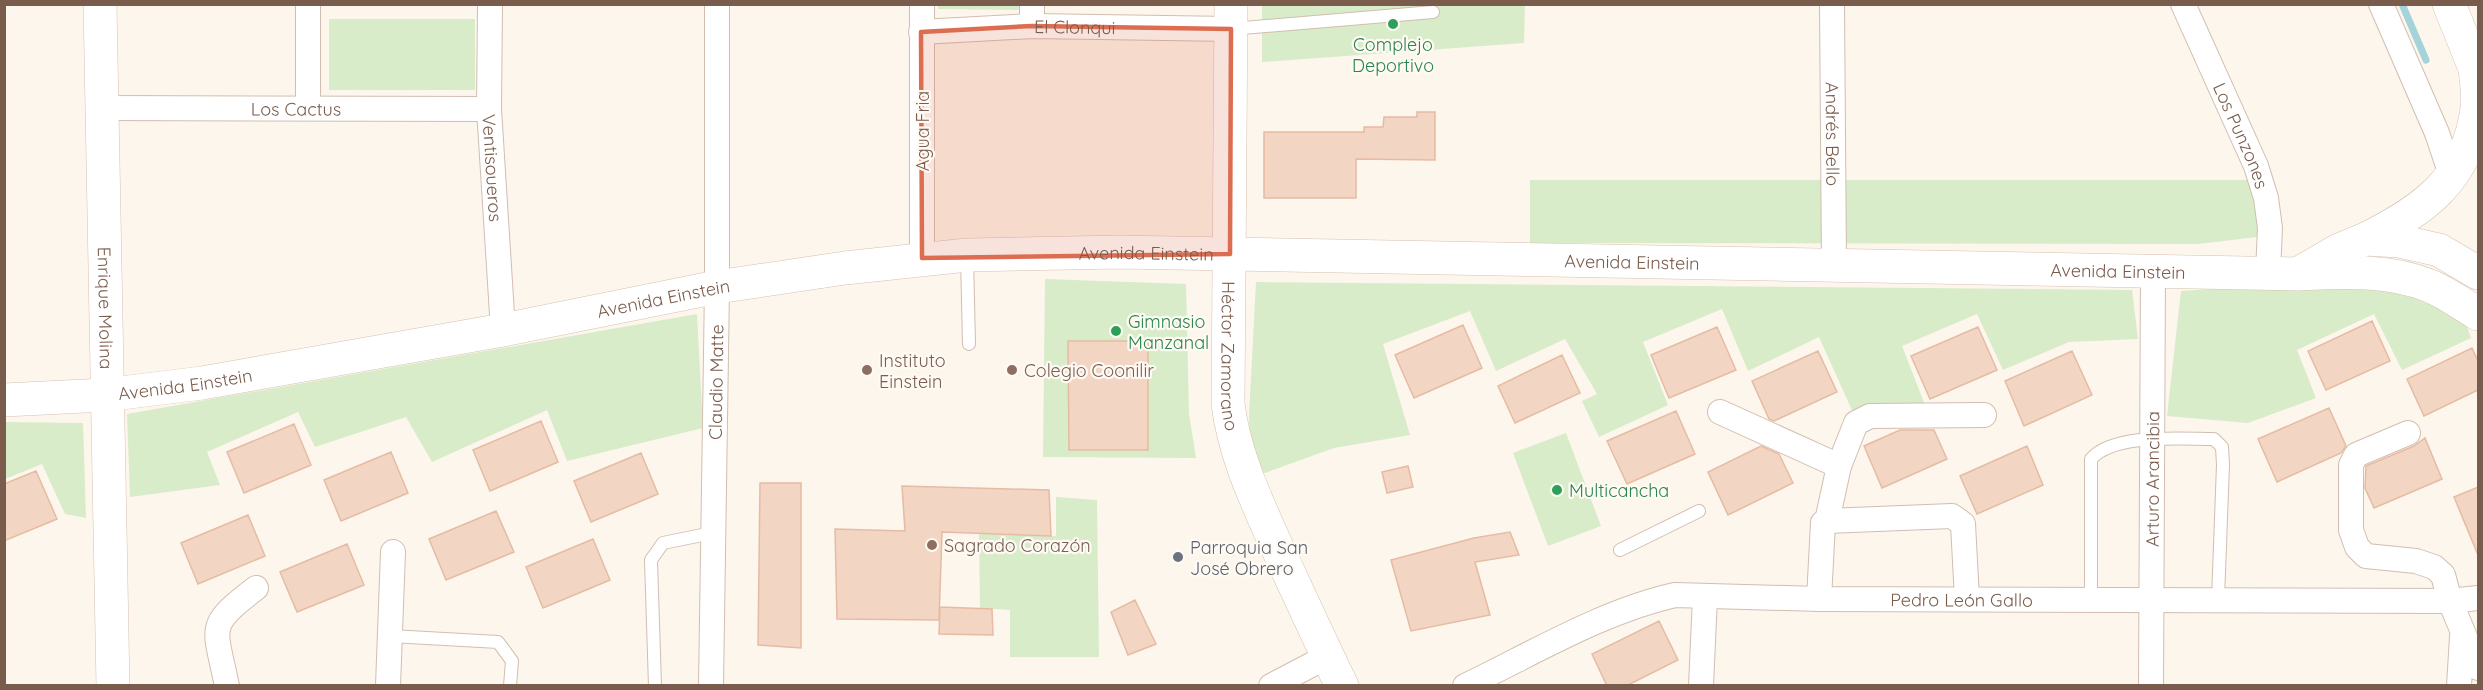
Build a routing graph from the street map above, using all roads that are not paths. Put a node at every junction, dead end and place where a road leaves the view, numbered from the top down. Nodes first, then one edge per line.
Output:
1 (100, 4) edge
2 (308, 4) edge
3 (490, 4) edge
4 (717, 4) edge
5 (922, 4) edge
6 (1832, 4) edge
7 (2183, 4) edge
8 (2381, 4) edge
9 (2448, 4) edge
10 (1433, 12) dead end
11 (1032, 15) edge
12 (1231, 17) edge
13 (921, 32) junction
14 (2477, 72) edge
15 (101, 108) junction
16 (308, 108) junction
17 (489, 109) junction
18 (2452, 178) junction
19 (2366, 239) junction
20 (1230, 254) junction
21 (967, 255) junction
22 (922, 258) junction
23 (1834, 265) junction
24 (2153, 271) junction
25 (2478, 273) edge
26 (2283, 274) junction
27 (717, 287) junction
28 (2478, 314) edge
29 (503, 330) junction
30 (969, 344) dead end
31 (105, 396) junction
32 (4, 400) edge
33 (1720, 412) dead end
34 (1984, 415) dead end
35 (2408, 433) dead end
36 (2152, 439) junction
37 (1839, 466) junction
38 (1699, 512) dead end
39 (1827, 521) junction
40 (712, 534) junction
41 (1620, 550) dead end
42 (393, 552) dead end
43 (256, 588) dead end
44 (1705, 597) junction
45 (2478, 598) edge
46 (1819, 599) junction
47 (1967, 599) junction
48 (2091, 599) junction
49 (2151, 599) junction
50 (2218, 599) junction
51 (2450, 601) junction
52 (2463, 631) junction
53 (391, 636) junction
54 (1328, 656) junction
55 (2478, 668) edge
56 (113, 686) edge
57 (227, 686) edge
58 (388, 686) edge
59 (510, 686) edge
60 (655, 686) edge
61 (711, 686) edge
62 (1271, 686) edge
63 (1342, 686) edge
64 (1465, 686) edge
65 (1701, 686) edge
66 (2151, 686) edge
67 (2459, 686) edge

1 - 15 main road, Enrique Molina
2 - 16 street
3 - 17 street, Ventisoueros
4 - 27 street, Claudio Matte
5 - 13 street, Agua Fria
6 - 23 street, Andrés Bello
7 - 26 street, Los Punzones
8 - 18 street
9 - 14 main road
10 - 12 lane
11 - 12 street, El Clonqui
11 - 13 street, El Clonqui
12 - 20 main road, Héctor Zamorano
13 - 22 street, Agua Fria
14 - 18 main road
15 - 16 street, Los Cactus
15 - 31 main road, Enrique Molina
16 - 17 street, Los Cactus
17 - 29 street, Ventisoueros
18 - 19 main road
19 - 25 main road
19 - 26 main road
20 - 21 main road, Avenida Einstein
20 - 23 main road, Avenida Einstein
20 - 54 main road, Héctor Zamorano
21 - 22 main road, Avenida Einstein
21 - 30 lane
22 - 27 main road, Avenida Einstein
23 - 24 main road, Avenida Einstein
24 - 26 main road, Avenida Einstein
24 - 36 street, Arturo Arancibia
26 - 28 main road, Avenida Einstein
27 - 29 main road, Avenida Einstein
27 - 40 street, Claudio Matte
29 - 31 main road, Avenida Einstein
31 - 32 main road, Avenida Einstein
31 - 56 main road, Enrique Molina
33 - 37 street
34 - 37 street
35 - 51 street
36 - 48 lane
36 - 49 street, Arturo Arancibia
36 - 50 lane
37 - 39 street
38 - 41 lane
39 - 46 street
39 - 47 street
40 - 60 lane
40 - 61 street, Claudio Matte
42 - 53 street
43 - 57 street
44 - 46 street, Pedro León Gallo
44 - 64 street, Pedro León Gallo
44 - 65 street
45 - 51 street, Pedro León Gallo
46 - 47 street, Pedro León Gallo
47 - 48 street, Pedro León Gallo
48 - 49 street, Pedro León Gallo
49 - 50 street, Pedro León Gallo
49 - 66 street, Arturo Arancibia
50 - 51 street, Pedro León Gallo
51 - 52 street
52 - 55 street
52 - 67 street
53 - 58 street
53 - 59 lane
54 - 62 street
54 - 63 main road, Héctor Zamorano

